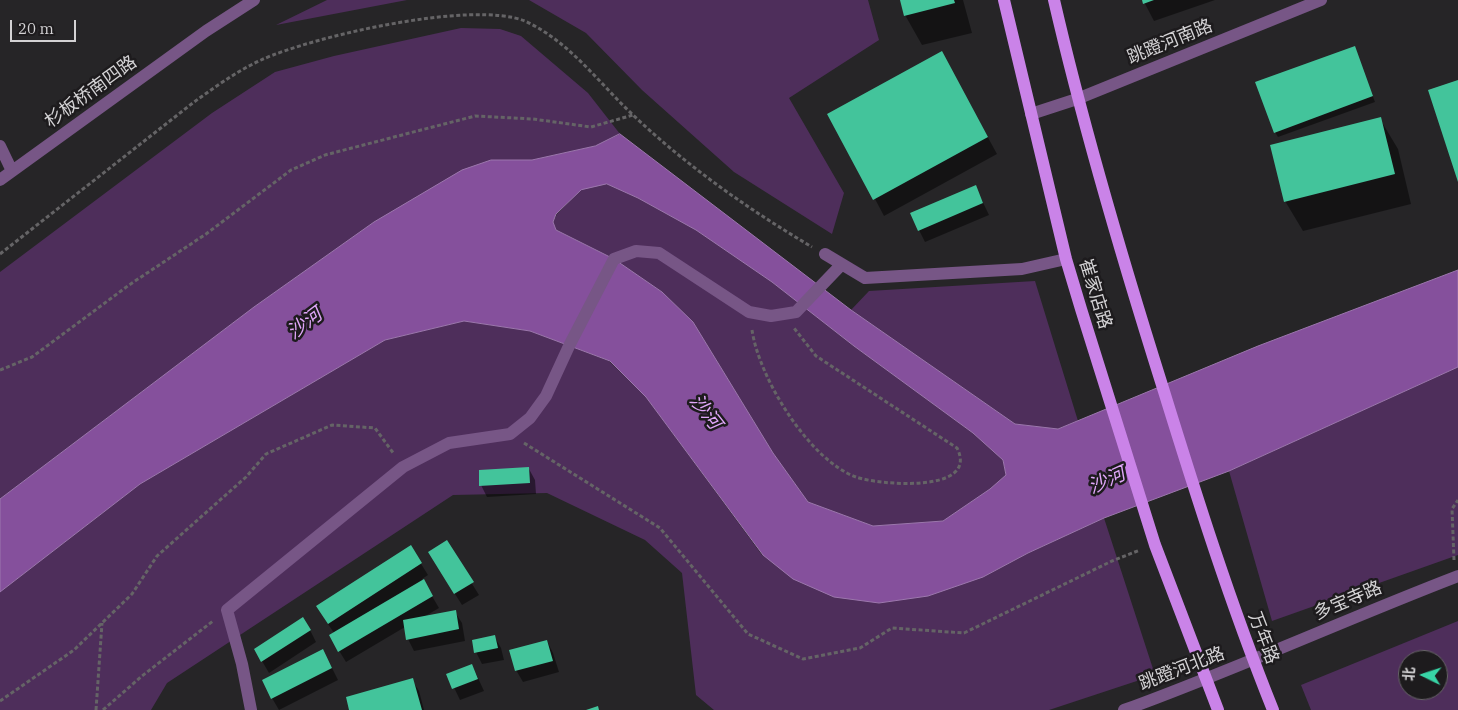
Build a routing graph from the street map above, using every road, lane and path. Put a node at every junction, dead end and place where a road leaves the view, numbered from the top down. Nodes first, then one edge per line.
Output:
1 (254, 0) edge
2 (1004, 0) edge
3 (1054, 0) edge
4 (1320, 0) edge
5 (1076, 99) junction
6 (1031, 114) junction
7 (632, 115) junction
8 (0, 146) edge
9 (12, 171) junction
10 (0, 180) edge
11 (0, 254) edge
12 (825, 254) joint
13 (1066, 259) junction
14 (842, 264) junction
15 (749, 312) junction
16 (790, 313) junction
17 (0, 370) edge
18 (510, 434) junction
19 (403, 466) junction
20 (1458, 500) edge
21 (1155, 545) junction
22 (1222, 577) joint
23 (1456, 577) edge
24 (227, 610) junction
25 (102, 623) junction
26 (1253, 660) junction
27 (1206, 680) junction
28 (0, 701) edge
29 (96, 710) edge
30 (103, 710) edge
31 (251, 710) edge
32 (1124, 710) edge
33 (1218, 710) edge
34 (1273, 710) edge

1 - 9 street, 杉板桥南四路
2 - 6 main road, 崔家店路
3 - 5 main road, 崔家店路
4 - 5 street, 跳蹬河南路
5 - 6 street, 跳蹬河南路
5 - 22 main road, 崔家店路
6 - 13 main road, 崔家店路
7 - 11 path
7 - 12 path
7 - 17 path
8 - 9 street
9 - 10 street, 杉板桥南四路
12 - 14 street
13 - 14 street
13 - 21 main road, 崔家店路
14 - 16 street
15 - 16 street
15 - 16 path
15 - 18 street
18 - 19 street
18 - 21 path
19 - 24 street
19 - 25 path
20 - 23 path
21 - 27 main road, 崔家店路
22 - 26 main road, 万年路
23 - 26 street, 多宝寺路
24 - 30 path
24 - 31 street
25 - 28 path
25 - 29 path
26 - 27 street, 跳蹬河北路
26 - 34 main road, 万年路
27 - 32 street, 跳蹬河北路
27 - 33 main road

